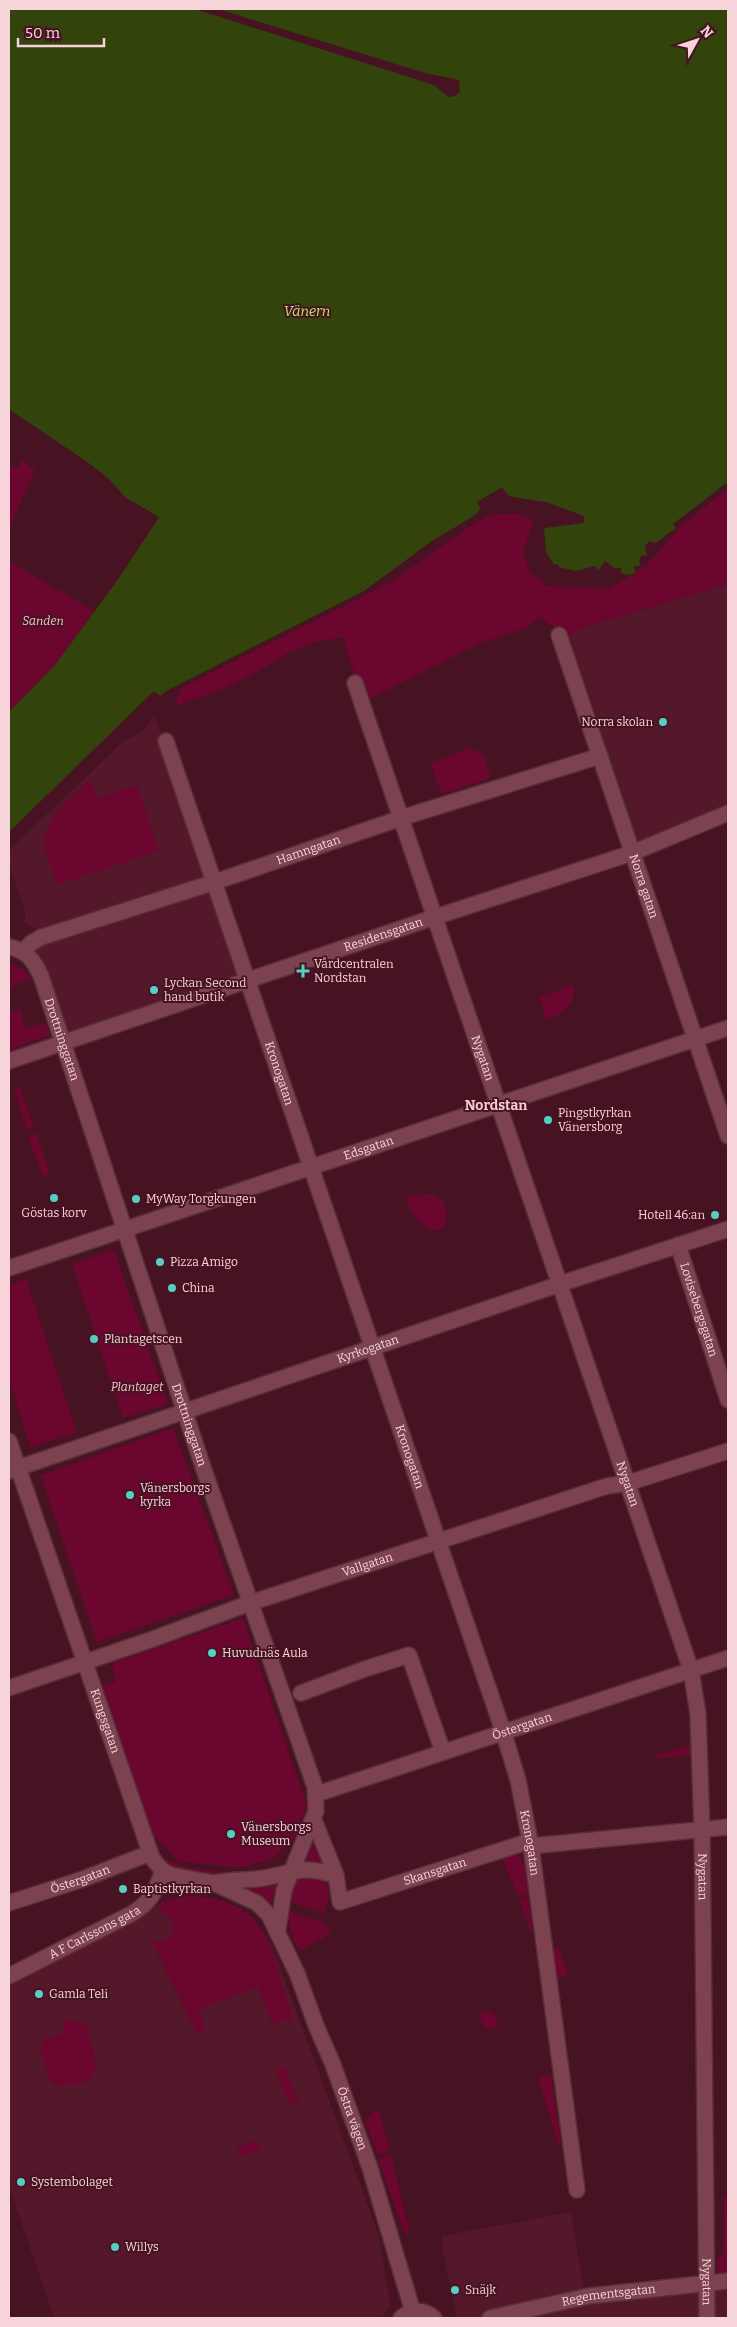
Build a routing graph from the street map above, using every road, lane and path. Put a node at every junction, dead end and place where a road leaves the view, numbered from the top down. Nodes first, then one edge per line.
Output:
1 (559, 635) dead end
2 (355, 683) dead end
3 (166, 741) dead end
4 (600, 756) junction
5 (728, 813) edge
6 (401, 818) junction
7 (632, 853) junction
8 (215, 882) junction
9 (435, 917) junction
10 (16, 950) edge
11 (248, 980) junction
12 (728, 1028) edge
13 (695, 1039) junction
14 (64, 1043) junction
15 (9, 1061) edge
16 (499, 1104) junction
17 (728, 1136) edge
18 (311, 1167) junction
19 (124, 1229) junction
20 (728, 1230) edge
21 (678, 1246) junction
22 (9, 1268) edge
23 (560, 1284) junction
24 (372, 1347) junction
25 (728, 1400) edge
26 (185, 1411) junction
27 (9, 1441) edge
28 (728, 1451) edge
29 (13, 1470) edge
30 (628, 1483) junction
31 (438, 1541) junction
32 (250, 1603) junction
33 (728, 1658) edge
34 (85, 1662) junction
35 (692, 1670) junction
36 (9, 1688) edge
37 (302, 1693) dead end
38 (503, 1731) junction
39 (443, 1752) junction
40 (317, 1794) junction
41 (314, 1820) junction
42 (728, 1827) edge
43 (702, 1830) junction
44 (531, 1844) junction
45 (150, 1853) junction
46 (291, 1870) junction
47 (163, 1871) junction
48 (336, 1874) junction
49 (214, 1883) junction
50 (9, 1903) edge
51 (278, 1930) junction
52 (9, 1976) edge
53 (577, 2190) dead end
54 (728, 2281) edge
55 (707, 2283) junction
56 (407, 2315) edge
57 (434, 2318) edge
58 (490, 2318) edge
59 (707, 2318) edge

1 - 4 street, Norra gatan
2 - 6 street, Nygatan
3 - 8 street, Kronogatan
4 - 6 street, Hamngatan
4 - 7 street, Norra gatan
5 - 7 street, Residensgatan
6 - 8 street, Hamngatan
6 - 9 street, Nygatan
7 - 9 street, Residensgatan
7 - 13 street, Norra gatan
8 - 10 street, Hamngatan
8 - 11 street, Kronogatan
9 - 11 street, Residensgatan
9 - 16 street, Nygatan
10 - 14 street, Drottninggatan
11 - 14 street, Residensgatan
11 - 18 street, Kronogatan
12 - 13 street, Edsgatan
13 - 16 street, Edsgatan
13 - 17 street, Norra gatan
14 - 15 street, Residensgatan
14 - 19 street, Drottninggatan
16 - 18 street, Edsgatan
16 - 23 street, Nygatan
18 - 19 street, Edsgatan
18 - 24 street, Kronogatan
19 - 22 street, Edsgatan
19 - 26 street, Drottninggatan
20 - 21 street, Kyrkogatan
21 - 23 street, Kyrkogatan
21 - 25 street, Lovisebergsgatan
23 - 24 street, Kyrkogatan
23 - 30 street, Nygatan
24 - 26 street, Kyrkogatan
24 - 31 street, Kronogatan
26 - 29 street, Kyrkogatan
26 - 32 street, Drottninggatan
27 - 29 street, Kungsgatan
28 - 30 street, Vallgatan
29 - 34 street, Kungsgatan
30 - 31 street, Vallgatan
30 - 35 street, Nygatan
31 - 32 street, Vallgatan
31 - 38 street, Kronogatan
32 - 34 street, Vallgatan
32 - 40 street, Drottninggatan
33 - 35 street, Östergatan
34 - 36 street, Vallgatan
34 - 45 street, Kungsgatan
35 - 38 street, Östergatan
35 - 43 street, Nygatan
37 - 39 street
38 - 39 street, Östergatan
38 - 44 street, Kronogatan
39 - 40 street, Östergatan
40 - 41 street, Drottninggatan
41 - 46 street, Drottninggatan
41 - 48 street
42 - 43 street, Skansgatan
43 - 44 street, Skansgatan
43 - 55 street, Nygatan
44 - 48 street, Skansgatan
44 - 53 street, Kronogatan
45 - 47 street, Kungsgatan
45 - 50 street, Östergatan
46 - 48 street
46 - 49 street
46 - 51 street, Drottninggatan
47 - 49 street
47 - 52 street, A F Carlssons gata
49 - 51 street
51 - 56 street, Östra vägen
54 - 55 street, Regementsgatan
55 - 58 street, Regementsgatan
55 - 59 street, Nygatan
56 - 57 street

